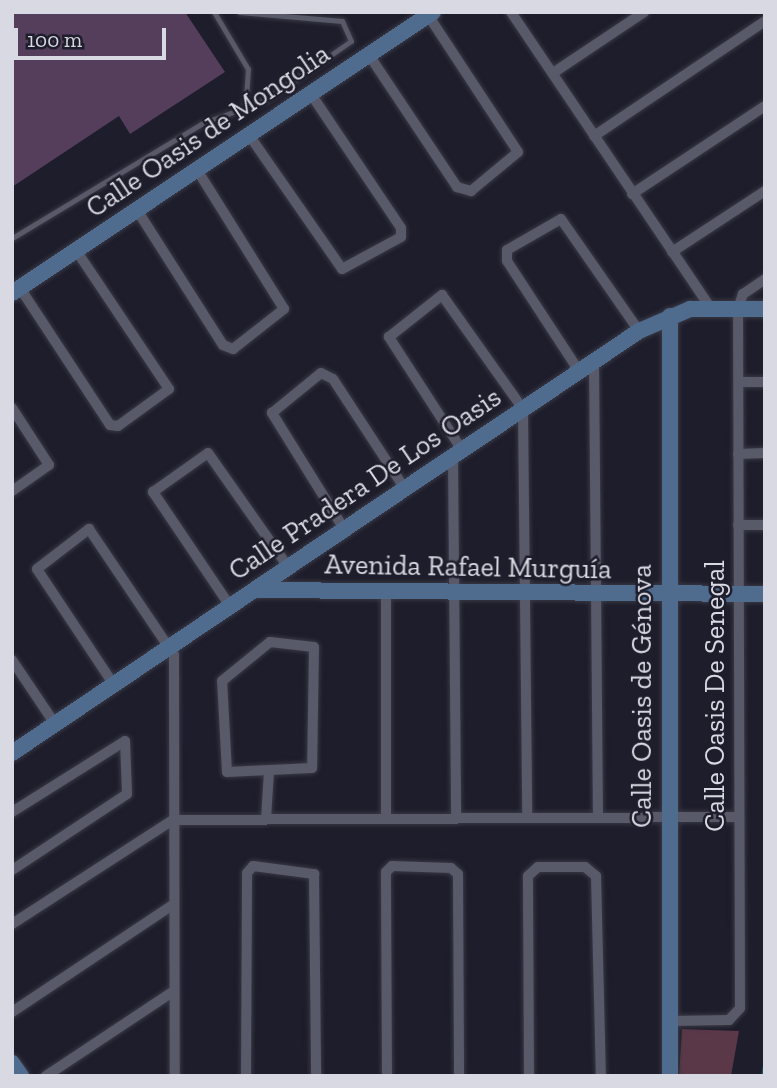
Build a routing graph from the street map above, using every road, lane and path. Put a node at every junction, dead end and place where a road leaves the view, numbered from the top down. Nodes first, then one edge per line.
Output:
1 (214, 12) edge
2 (239, 12) edge
3 (644, 12) edge
4 (514, 13) edge
5 (430, 14) edge
6 (765, 21) edge
7 (369, 55) junction
8 (553, 73) junction
9 (311, 94) junction
10 (765, 106) edge
11 (245, 108) junction
12 (249, 135) junction
13 (594, 136) junction
14 (197, 170) junction
15 (765, 191) edge
16 (632, 194) junction
17 (137, 210) junction
18 (12, 238) edge
19 (76, 250) junction
20 (672, 252) junction
21 (765, 279) edge
22 (16, 291) edge
23 (710, 307) junction
24 (738, 309) junction
25 (765, 309) edge
26 (670, 316) junction
27 (639, 331) junction
28 (594, 361) junction
29 (579, 371) junction
30 (740, 382) junction
31 (765, 382) edge
32 (12, 408) edge
33 (523, 409) junction
34 (457, 453) junction
35 (765, 453) edge
36 (738, 454) junction
37 (405, 489) junction
38 (12, 492) edge
39 (738, 525) junction
40 (765, 525) edge
41 (344, 529) junction
42 (288, 567) junction
43 (254, 590) junction
44 (386, 594) junction
45 (455, 594) junction
46 (527, 594) junction
47 (597, 594) junction
48 (737, 594) junction
49 (765, 594) edge
50 (670, 595) junction
51 (230, 606) junction
52 (172, 645) junction
53 (12, 660) edge
54 (114, 685) junction
55 (55, 724) junction
56 (12, 753) edge
57 (269, 771) junction
58 (12, 812) edge
59 (737, 817) junction
60 (386, 818) junction
61 (456, 818) junction
62 (527, 818) junction
63 (598, 818) junction
64 (667, 818) junction
65 (266, 819) junction
66 (173, 820) junction
67 (12, 870) edge
68 (174, 904) junction
69 (12, 924) edge
70 (174, 991) junction
71 (12, 1012) edge
72 (671, 1021) junction
73 (12, 1063) edge
74 (21, 1076) edge
75 (46, 1076) edge
76 (175, 1076) edge
77 (246, 1076) edge
78 (316, 1076) edge
79 (387, 1076) edge
80 (459, 1076) edge
81 (529, 1076) edge
82 (601, 1076) edge
83 (670, 1076) edge

1 - 11 lane
2 - 11 lane
3 - 8 street
4 - 8 street
5 - 7 street, Calle Oasis de Mongolia
5 - 7 street
6 - 13 street
7 - 9 street, Calle Oasis de Mongolia
8 - 13 street
9 - 12 street, Calle Oasis de Mongolia
9 - 12 street
10 - 16 street
11 - 18 lane
12 - 14 street, Calle Oasis de Mongolia
13 - 16 street
14 - 17 street, Calle Oasis de Mongolia
14 - 17 street
15 - 20 street
16 - 20 street
17 - 19 street, Calle Oasis de Mongolia
19 - 22 street, Calle Oasis de Mongolia
19 - 22 street
20 - 23 street
21 - 24 street
23 - 24 street, Calle Pradera De Los Oasis
23 - 26 street, Calle Pradera De Los Oasis
24 - 25 street, Calle Pradera De Los Oasis
24 - 30 street, Calle Oasis De Senegal
26 - 27 street, Calle Pradera De Los Oasis
26 - 50 street, Calle Oasis de Génova
27 - 28 street, Calle Pradera De Los Oasis
27 - 29 street
28 - 29 street, Calle Pradera De Los Oasis
28 - 47 street
29 - 33 street, Calle Pradera De Los Oasis
30 - 31 street
30 - 36 street, Calle Oasis De Senegal
32 - 38 street
33 - 34 street, Calle Pradera De Los Oasis
33 - 34 street
33 - 46 street
34 - 37 street, Calle Pradera De Los Oasis
34 - 45 street
35 - 36 street
36 - 39 street, Calle Oasis De Senegal
37 - 41 street, Calle Pradera De Los Oasis
37 - 41 street
39 - 40 street
39 - 48 street, Calle Oasis De Senegal
41 - 42 street, Calle Pradera De Los Oasis
42 - 43 street, Calle Pradera De Los Oasis
42 - 51 street
43 - 44 street, Avenida Rafael Murguía
43 - 51 street, Calle Pradera De Los Oasis
44 - 45 street, Avenida Rafael Murguía
44 - 60 street
45 - 46 street, Avenida Rafael Murguía
45 - 61 street
46 - 47 street, Avenida Rafael Murguía
46 - 62 street
47 - 50 street, Avenida Rafael Murguía
47 - 63 street
48 - 49 street, Avenida Rafael Murguía
48 - 50 street, Avenida Rafael Murguía
48 - 59 street, Calle Oasis De Senegal
50 - 64 street, Calle Oasis de Génova
51 - 52 street, Calle Pradera De Los Oasis
52 - 54 street, Calle Pradera De Los Oasis
52 - 54 street
52 - 66 street
53 - 55 street
54 - 55 street, Calle Pradera De Los Oasis
55 - 56 street, Calle Pradera De Los Oasis
57 - 57 street
57 - 65 street
58 - 67 street
59 - 64 street
59 - 72 street, Calle Oasis De Senegal
60 - 61 street
60 - 65 street
61 - 62 street
62 - 63 street
63 - 64 street
64 - 72 street, Calle Oasis de Génova
65 - 66 street
66 - 68 street
66 - 69 street
68 - 70 street
68 - 71 street
70 - 75 street
70 - 76 street
72 - 83 street, Calle Oasis de Génova
73 - 74 street
77 - 78 street
79 - 80 street
81 - 82 street

